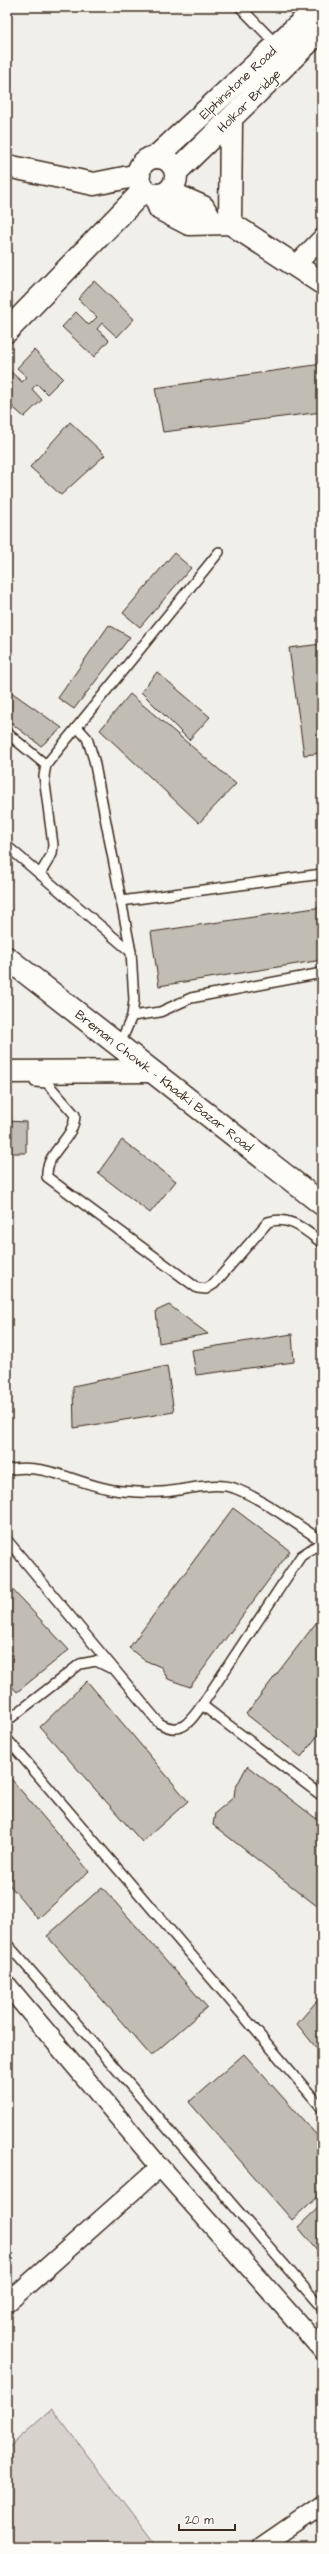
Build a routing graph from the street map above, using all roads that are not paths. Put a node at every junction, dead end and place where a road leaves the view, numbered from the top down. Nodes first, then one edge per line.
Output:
1 (240, 7) edge
2 (318, 7) edge
3 (322, 29) edge
4 (278, 46) junction
5 (231, 120) junction
6 (7, 166) edge
7 (156, 185) junction
8 (221, 223) junction
9 (322, 238) edge
10 (296, 265) junction
11 (322, 283) edge
12 (7, 331) edge
13 (219, 552) dead end
14 (77, 727) junction
15 (7, 733) edge
16 (46, 765) junction
17 (7, 846) edge
18 (40, 874) junction
19 (322, 874) edge
20 (121, 901) junction
21 (131, 952) junction
22 (7, 958) edge
23 (322, 973) edge
24 (132, 1016) junction
25 (119, 1046) junction
26 (151, 1071) junction
27 (7, 1072) edge
28 (28, 1082) dead end
29 (322, 1204) edge
30 (322, 1243) edge
31 (7, 1470) edge
32 (7, 1540) edge
33 (322, 1541) edge
34 (322, 1546) edge
35 (113, 1669) junction
36 (202, 1705) junction
37 (7, 1721) edge
38 (7, 1739) edge
39 (322, 1796) edge
40 (7, 1944) edge
41 (7, 1985) edge
42 (322, 2108) edge
43 (160, 2167) junction
44 (7, 2303) edge
45 (322, 2308) edge
46 (322, 2350) edge
47 (322, 2504) edge
48 (261, 2547) edge

1 - 4 lane
2 - 4 main road, Elphinstone Road
3 - 5 main road, Holkar Bridge
4 - 7 main road, Elphinstone Road
5 - 7 main road, Holkar Bridge
5 - 8 main road
6 - 7 main road
7 - 8 main road
7 - 12 main road
8 - 10 main road
9 - 10 street
10 - 11 main road
13 - 14 lane
14 - 16 lane
14 - 20 lane
15 - 16 lane
16 - 18 lane
17 - 18 lane
18 - 21 lane
19 - 20 lane
20 - 21 lane
21 - 24 lane
22 - 25 main road, Breman Chowk - Khadki Bazar Road
23 - 24 lane
24 - 25 lane
25 - 26 main road, Breman Chowk - Khadki Bazar Road
26 - 27 main road
26 - 29 main road, Breman Chowk - Khadki Bazar Road
28 - 30 lane
31 - 33 lane
32 - 35 lane
34 - 36 lane
35 - 36 lane
35 - 37 lane
36 - 39 lane
38 - 42 lane
40 - 45 lane
41 - 43 street
43 - 44 street
43 - 46 street
47 - 48 street

